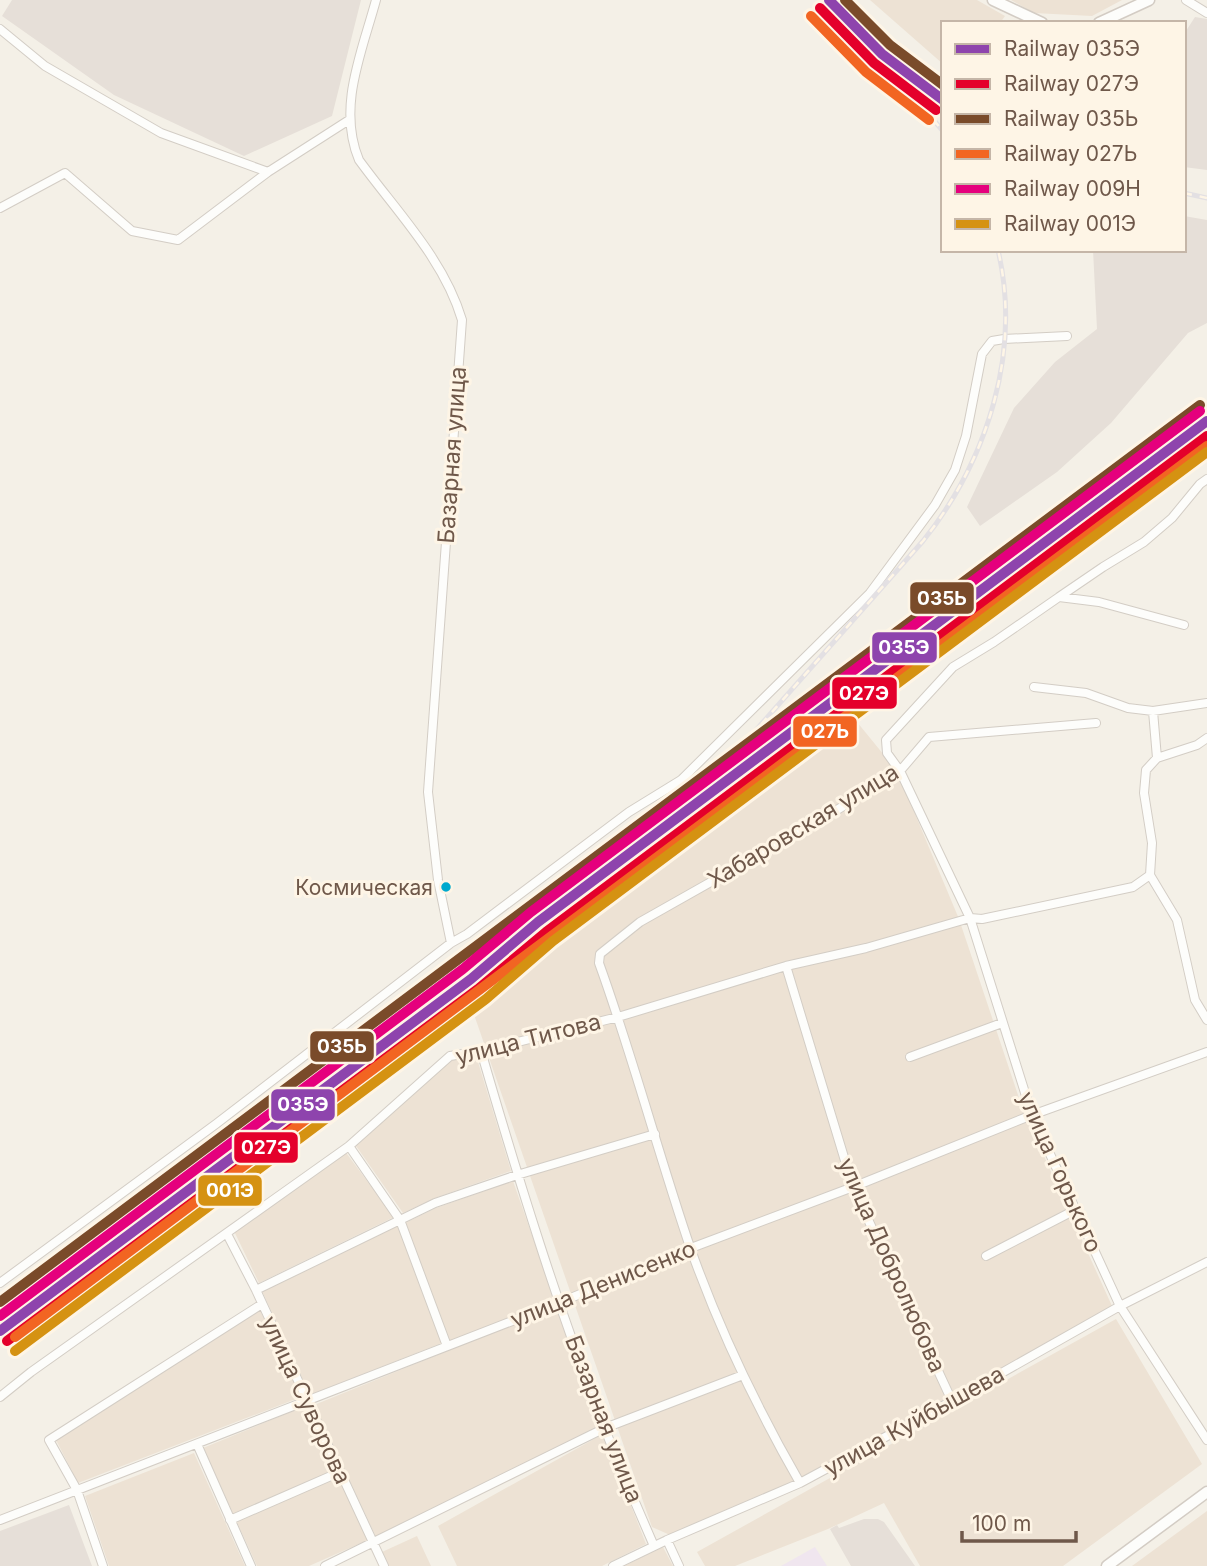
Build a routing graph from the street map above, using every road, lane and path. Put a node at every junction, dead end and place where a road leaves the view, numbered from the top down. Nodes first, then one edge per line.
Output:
1 (376, 0) edge
2 (993, 0) edge
3 (1149, 0) edge
4 (1186, 0) edge
5 (1207, 13) edge
6 (1038, 21) edge
7 (1103, 21) edge
8 (0, 29) edge
9 (349, 120) junction
10 (268, 172) junction
11 (0, 208) edge
12 (1067, 336) dead end
13 (1207, 479) edge
14 (1059, 597) junction
15 (1184, 625) dead end
16 (1034, 687) dead end
17 (1207, 703) edge
18 (1153, 711) junction
19 (1096, 723) dead end
20 (1207, 738) edge
21 (1157, 758) junction
22 (900, 771) junction
23 (1150, 875) junction
24 (970, 918) junction
25 (451, 943) junction
26 (786, 966) junction
27 (618, 1017) junction
28 (1207, 1020) edge
29 (1003, 1023) junction
30 (481, 1051) junction
31 (1207, 1052) edge
32 (910, 1057) dead end
33 (1032, 1115) junction
34 (655, 1134) junction
35 (349, 1146) junction
36 (517, 1175) junction
37 (853, 1187) junction
38 (1075, 1210) junction
39 (400, 1220) junction
40 (227, 1234) junction
41 (691, 1248) junction
42 (986, 1256) dead end
43 (1207, 1262) edge
44 (0, 1283) edge
45 (256, 1290) junction
46 (561, 1302) junction
47 (262, 1304) junction
48 (1120, 1306) junction
49 (447, 1346) junction
50 (743, 1375) junction
51 (0, 1397) edge
52 (307, 1401) junction
53 (952, 1401) junction
54 (605, 1429) junction
55 (1207, 1440) edge
56 (197, 1444) junction
57 (340, 1472) junction
58 (800, 1483) junction
59 (77, 1490) junction
60 (1207, 1492) edge
61 (0, 1520) edge
62 (230, 1520) junction
63 (667, 1540) junction
64 (373, 1544) junction
65 (654, 1546) junction
66 (103, 1566) edge
67 (251, 1566) edge
68 (325, 1566) edge
69 (384, 1566) edge
70 (613, 1566) edge
71 (680, 1566) edge
72 (1107, 1566) edge

1 - 9 street, Базарная улица
2 - 6 street
3 - 7 street
4 - 5 street
8 - 10 street
9 - 10 street
9 - 25 street, Базарная улица
10 - 11 street
12 - 25 street
13 - 14 street
14 - 15 street
14 - 22 street, улица Горького
16 - 18 street
17 - 18 street
18 - 21 street
19 - 22 street, Хабаровская улица
20 - 21 street
21 - 23 street
22 - 24 street, улица Горького
22 - 27 street, Хабаровская улица
23 - 24 street, улица Титова
23 - 28 street
24 - 26 street, улица Титова
24 - 29 street, улица Горького
25 - 44 street
26 - 27 street, улица Титова
26 - 37 street, улица Добролюбова
27 - 30 street, улица Титова
27 - 34 street
29 - 32 street
29 - 33 street, улица Горького
30 - 35 street, улица Титова
30 - 36 street, Базарная улица
31 - 33 street, улица Денисенко
33 - 37 street, улица Денисенко
33 - 38 street, улица Горького
34 - 36 street
34 - 41 street
35 - 39 street
35 - 40 street, улица Титова
36 - 39 street
36 - 46 street, Базарная улица
37 - 41 street, улица Денисенко
37 - 53 street, улица Добролюбова
38 - 42 street
38 - 48 street, улица Горького
39 - 45 street
39 - 49 street
40 - 45 street, улица Суворова
40 - 51 street, улица Титова
41 - 46 street, улица Денисенко
41 - 50 street
43 - 48 street, улица Куйбышева
45 - 47 street, улица Суворова
46 - 49 street, улица Денисенко
46 - 54 street, Базарная улица
47 - 52 street, улица Суворова
47 - 59 street
48 - 53 street, улица Куйбышева
48 - 55 street, улица Горького
49 - 52 street, улица Денисенко
50 - 54 street
50 - 58 street
52 - 56 street, улица Денисенко
52 - 57 street, улица Суворова
53 - 58 street, улица Куйбышева
54 - 64 street
54 - 65 street, Базарная улица
56 - 59 street, улица Денисенко
56 - 62 street
57 - 62 street
57 - 64 street, улица Суворова
58 - 63 street, улица Куйбышева
59 - 61 street, улица Денисенко
59 - 66 street
60 - 72 street
62 - 67 street
63 - 65 street, улица Куйбышева
63 - 71 street
64 - 68 street
64 - 69 street, улица Суворова
65 - 70 street, улица Куйбышева

